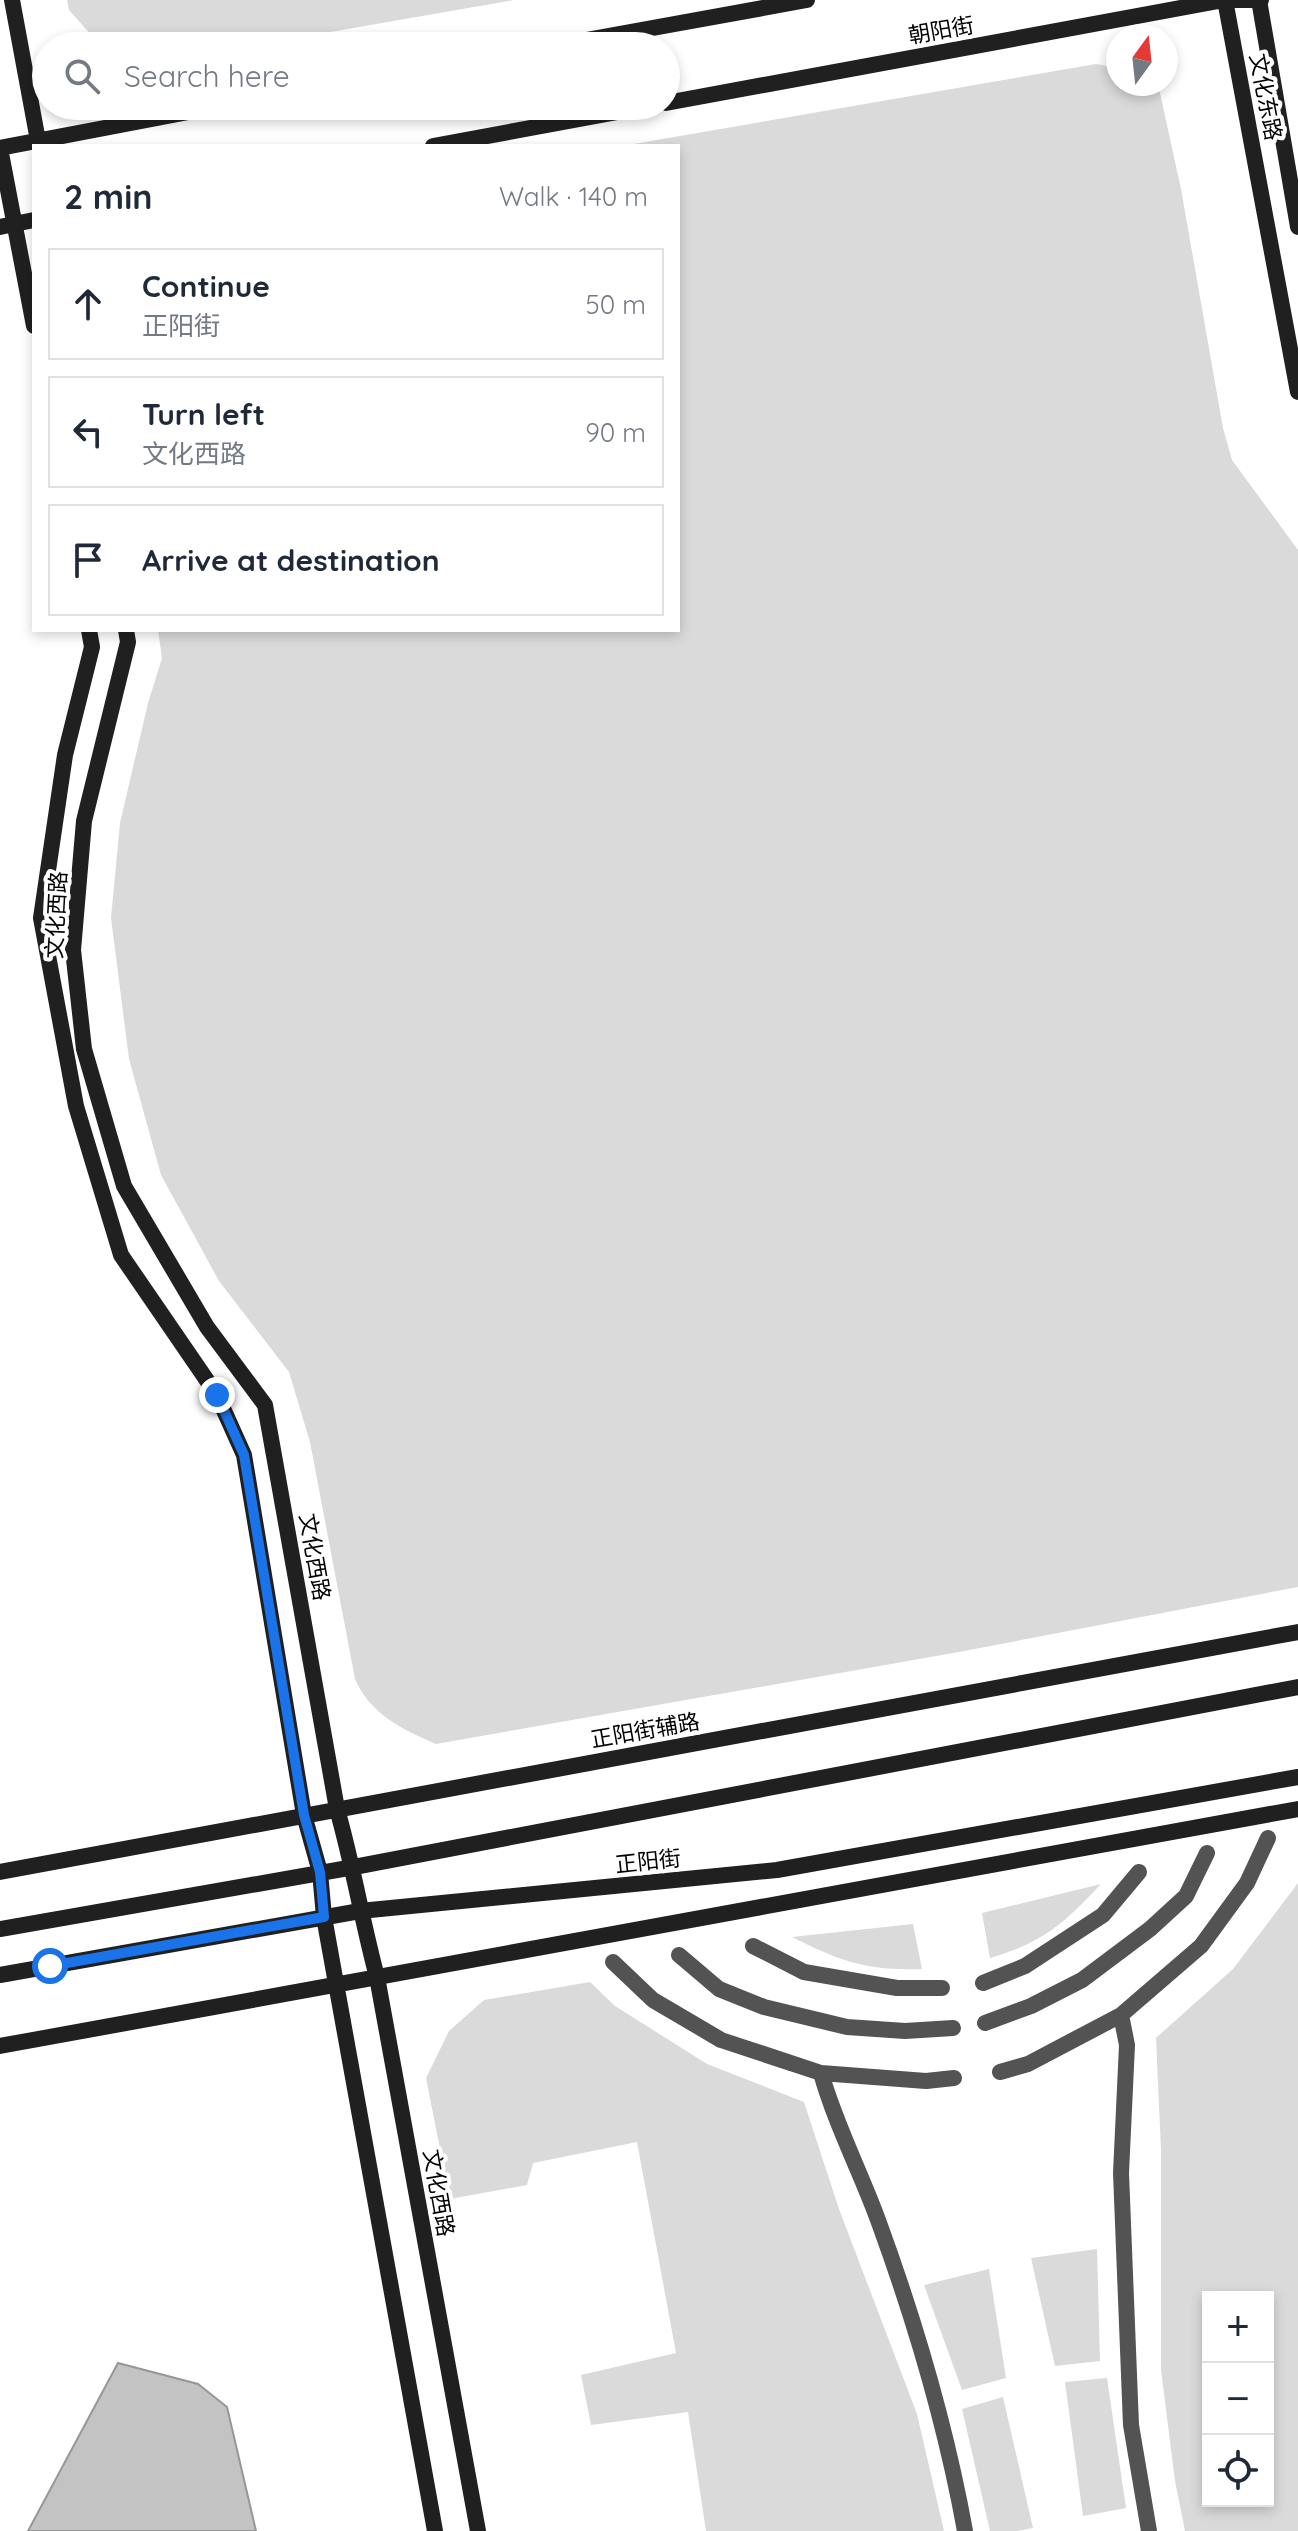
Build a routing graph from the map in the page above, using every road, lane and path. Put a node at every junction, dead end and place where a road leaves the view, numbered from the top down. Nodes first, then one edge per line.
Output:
1 (12, 0) edge
2 (807, 0) edge
3 (1225, 0) edge
4 (1235, 0) edge
5 (1260, 0) edge
6 (630, 32) edge
7 (680, 100) edge
8 (32, 109) edge
9 (34, 120) edge
10 (149, 120) edge
11 (574, 120) edge
12 (38, 142) edge
13 (444, 144) edge
14 (0, 148) edge
15 (32, 220) edge
16 (8, 226) edge
17 (1298, 227) edge
18 (32, 318) edge
19 (1298, 392) edge
20 (89, 632) edge
21 (126, 632) edge
22 (1298, 1632) edge
23 (1298, 1687) edge
24 (1298, 1777) edge
25 (337, 1809) junction
26 (1298, 1809) edge
27 (304, 1815) junction
28 (1268, 1838) dead end
29 (1207, 1853) dead end
30 (354, 1867) junction
31 (0, 1872) edge
32 (320, 1872) junction
33 (1139, 1872) dead end
34 (360, 1911) junction
35 (324, 1917) junction
36 (0, 1929) edge
37 (753, 1946) dead end
38 (679, 1955) dead end
39 (613, 1962) dead end
40 (0, 1975) edge
41 (377, 1977) junction
42 (983, 1983) dead end
43 (336, 1985) junction
44 (942, 1988) dead end
45 (1121, 2015) junction
46 (985, 2023) dead end
47 (953, 2028) dead end
48 (0, 2046) edge
49 (1000, 2072) dead end
50 (821, 2073) junction
51 (954, 2078) dead end
52 (435, 2531) edge
53 (478, 2531) edge
54 (965, 2531) edge
55 (1149, 2531) edge

1 - 8 street
2 - 6 street
3 - 7 street, 朝阳街
3 - 19 street, 文化东路
4 - 5 street
5 - 17 street, 文化东路
9 - 12 street
10 - 12 street
11 - 13 street
12 - 14 street
14 - 16 street
15 - 16 street
16 - 18 street
20 - 27 street, 文化西路
21 - 25 street, 文化西路
22 - 25 street, 正阳街辅路
23 - 30 street
24 - 34 street, 正阳街
25 - 27 street, 正阳街辅路
25 - 30 street, 文化西路
26 - 41 street
27 - 31 street, 正阳街辅路
27 - 32 street, 文化西路
28 - 45 lane
29 - 46 lane
30 - 32 street
30 - 34 street, 文化西路
32 - 35 street, 文化西路
32 - 36 street
33 - 42 lane
34 - 35 street, 正阳街
34 - 41 street, 文化西路
35 - 40 street, 正阳街
35 - 43 street, 文化西路
37 - 44 lane
38 - 47 lane
39 - 50 lane
41 - 43 street
41 - 53 street, 文化西路
43 - 48 street
43 - 52 street, 文化西路
45 - 49 lane
45 - 55 lane
50 - 51 lane
50 - 54 lane

